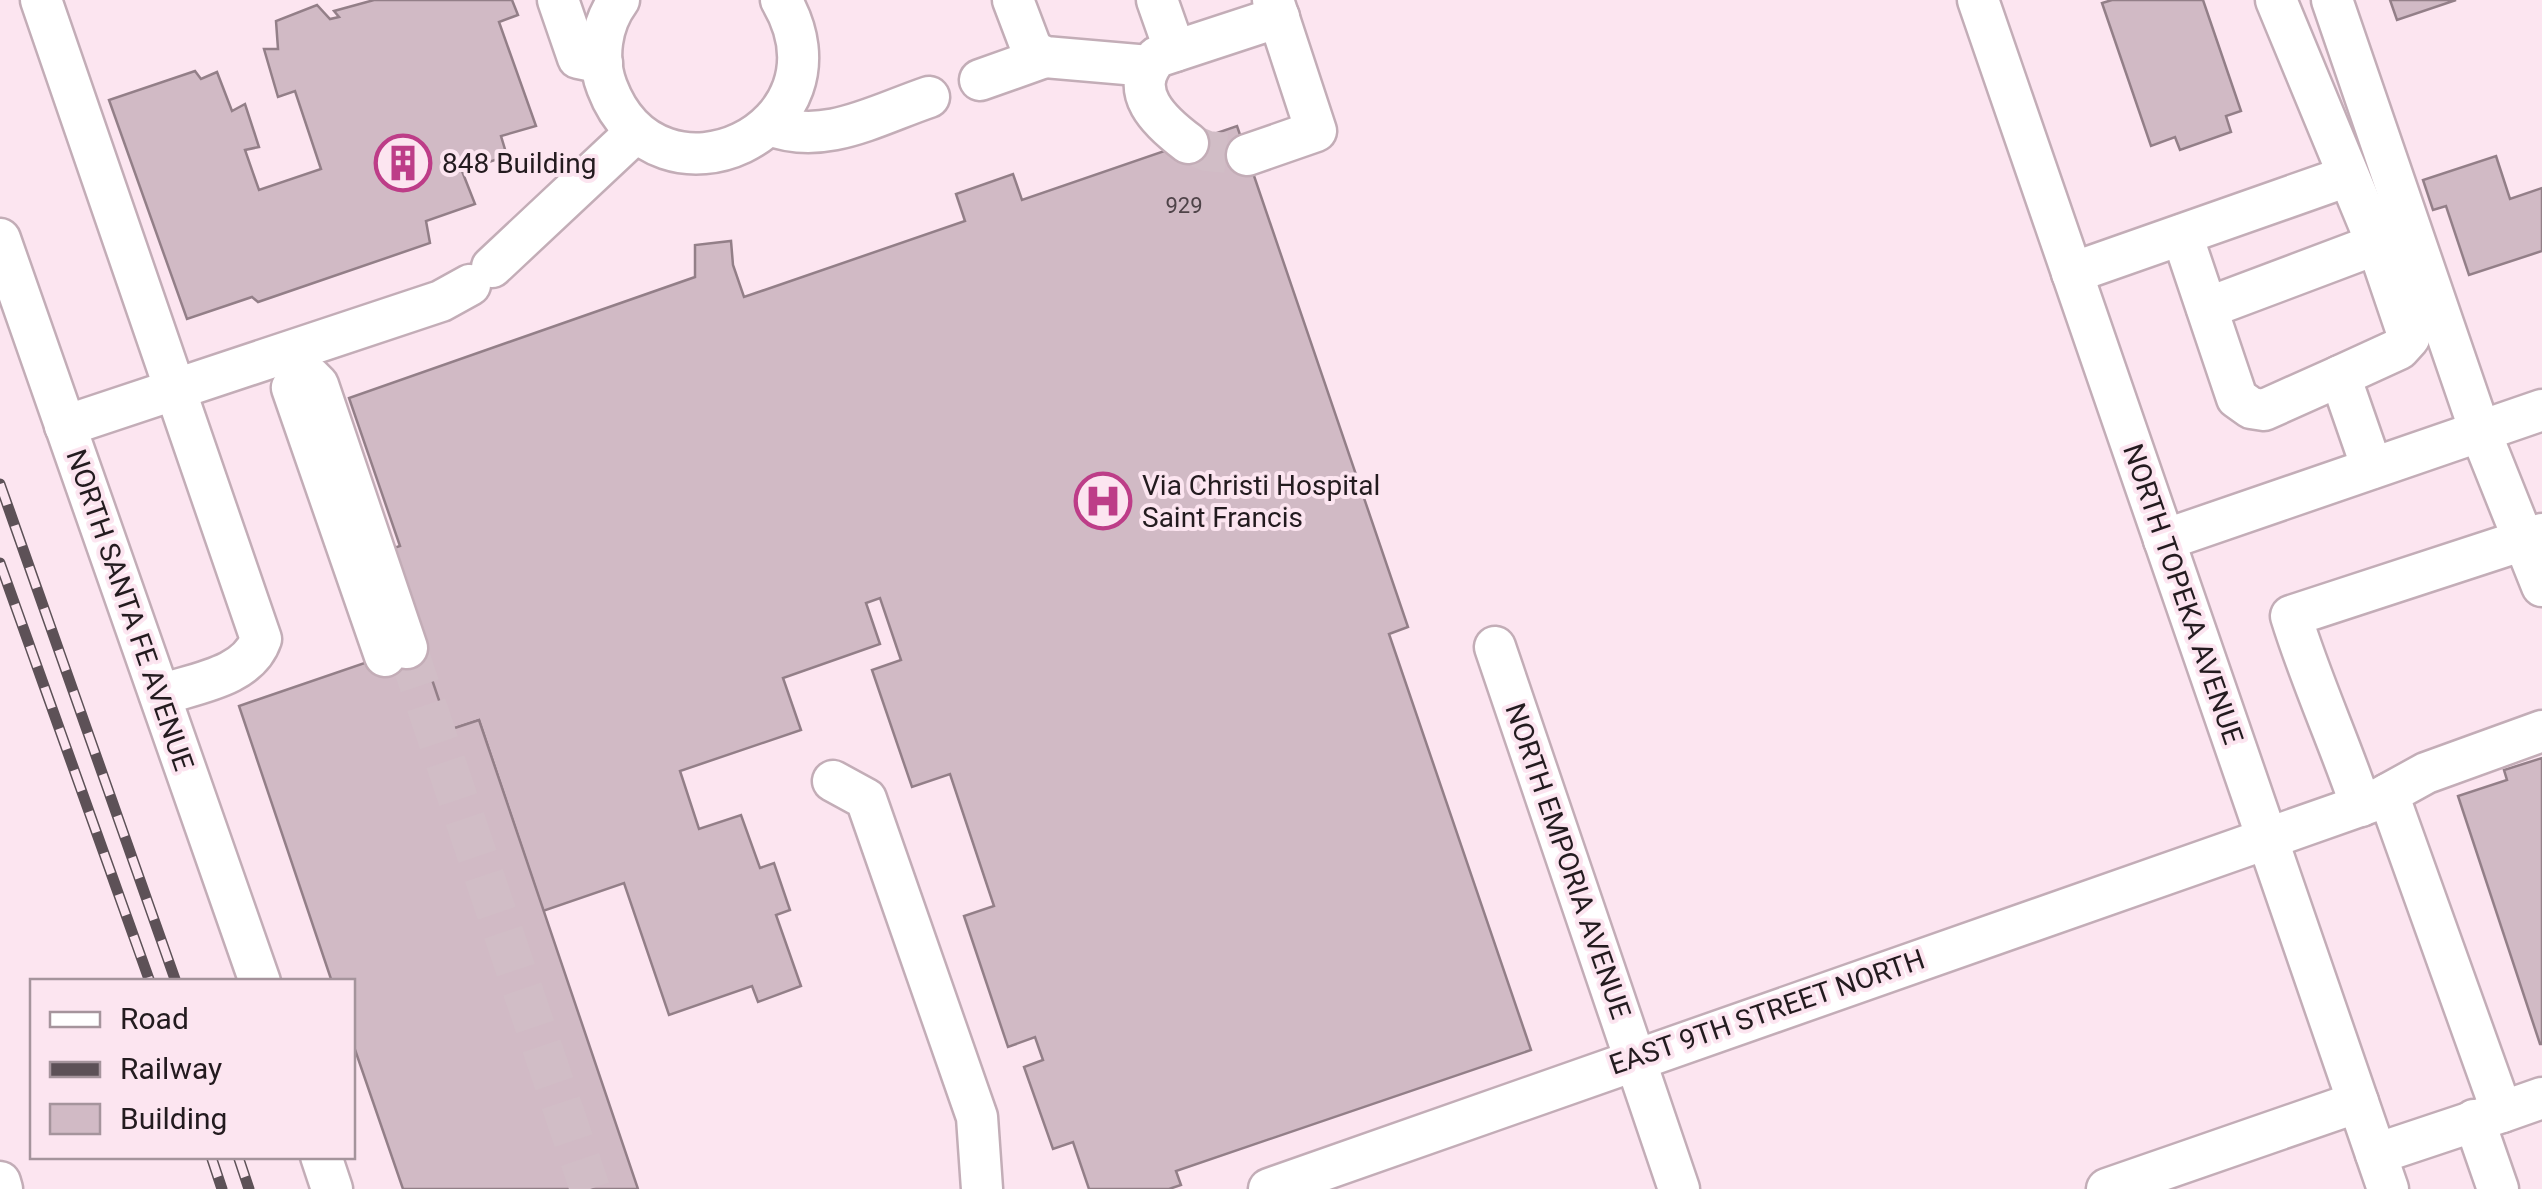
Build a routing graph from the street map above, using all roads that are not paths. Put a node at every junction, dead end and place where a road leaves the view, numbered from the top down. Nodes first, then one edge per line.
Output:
1 (41, 0) edge
2 (558, 0) edge
3 (620, 0) edge
4 (781, 0) edge
5 (1013, 0) edge
6 (1156, 0) edge
7 (1978, 0) edge
8 (2276, 0) edge
9 (2332, 0) edge
10 (1276, 9) edge
11 (1045, 57) junction
12 (1162, 59) junction
13 (602, 63) junction
14 (980, 80) dead end
15 (928, 97) dead end
16 (770, 125) junction
17 (636, 132) junction
18 (1188, 143) tunnel mouth
19 (1247, 155) tunnel mouth
20 (2348, 176) junction
21 (2182, 235) junction
22 (0, 239) edge
23 (2377, 244) junction
24 (2072, 273) junction
25 (2207, 308) junction
26 (296, 364) junction
27 (2340, 376) junction
28 (173, 390) junction
29 (2542, 410) edge
30 (65, 426) junction
31 (2480, 431) junction
32 (2372, 468) junction
33 (2534, 536) edge
34 (2164, 540) junction
35 (2542, 586) edge
36 (1495, 648) dead end
37 (396, 652) tunnel mouth
38 (160, 695) junction
39 (2542, 730) edge
40 (833, 781) dead end
41 (2375, 800) junction
42 (2267, 836) junction
43 (259, 979) edge
44 (1635, 1058) junction
45 (2542, 1098) edge
46 (2358, 1102) junction
47 (2488, 1116) junction
48 (322, 1159) edge
49 (2382, 1171) edge
50 (332, 1189) edge
51 (982, 1189) edge
52 (1268, 1189) edge
53 (1679, 1189) edge
54 (2107, 1189) edge
55 (2498, 1189) edge

1 - 28 street
2 - 13 street
3 - 13 street
4 - 16 street
5 - 11 street
6 - 12 street
7 - 24 street, NORTH TOPEKA AVENUE
8 - 20 street
9 - 31 street
10 - 12 street
10 - 19 street
11 - 12 street
11 - 14 street
12 - 18 street
13 - 17 street
15 - 16 street
16 - 17 street
17 - 26 street
20 - 21 street
20 - 23 street
21 - 24 street
21 - 25 street
22 - 30 street, NORTH SANTA FE AVENUE
23 - 25 street
23 - 27 street
24 - 34 street, NORTH TOPEKA AVENUE
25 - 27 street
26 - 28 street
26 - 37 street
27 - 32 street
28 - 30 street
28 - 38 street
29 - 31 street
30 - 38 street, NORTH SANTA FE AVENUE
31 - 32 street
31 - 33 street
32 - 34 street
33 - 35 street
33 - 41 street
34 - 42 street, NORTH TOPEKA AVENUE
36 - 44 street, NORTH EMPORIA AVENUE
38 - 43 street, NORTH SANTA FE AVENUE
39 - 41 street, EAST 9TH STREET NORTH
40 - 51 street
41 - 42 street, EAST 9TH STREET NORTH
41 - 47 street
42 - 44 street, EAST 9TH STREET NORTH
42 - 46 street, NORTH TOPEKA AVENUE
44 - 52 street, EAST 9TH STREET NORTH
44 - 53 street, NORTH EMPORIA AVENUE
45 - 47 street
46 - 49 street, NORTH TOPEKA AVENUE
46 - 54 street
47 - 49 street
47 - 55 street
48 - 50 street

